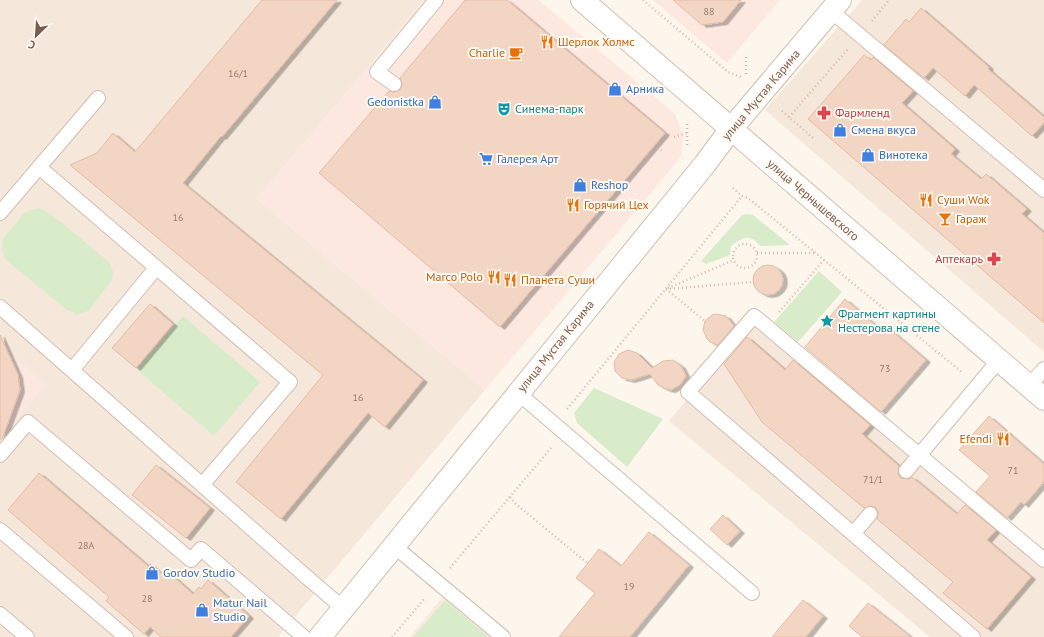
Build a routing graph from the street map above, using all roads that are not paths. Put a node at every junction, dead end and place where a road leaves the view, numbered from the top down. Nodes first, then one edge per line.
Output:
1 (436, 0) edge
2 (582, 0) edge
3 (835, 5) edge
4 (394, 84) dead end
5 (98, 98) dead end
6 (731, 129) junction
7 (39, 167) junction
8 (1044, 190) edge
9 (0, 213) edge
10 (156, 268) junction
11 (0, 307) edge
12 (1000, 360) junction
13 (1044, 369) edge
14 (72, 370) junction
15 (518, 393) junction
16 (1037, 393) edge
17 (0, 455) edge
18 (920, 456) junction
19 (906, 471) dead end
20 (202, 485) junction
21 (870, 514) dead end
22 (0, 530) edge
23 (853, 534) junction
24 (394, 546) junction
25 (1044, 560) edge
26 (752, 593) dead end
27 (343, 608) junction
28 (0, 614) edge
29 (27, 637) edge
30 (126, 637) edge
31 (304, 637) edge
32 (320, 637) edge
33 (503, 637) edge
34 (973, 637) edge

1 - 4 lane
2 - 6 street, улица Чернышевского
3 - 6 street, улица Мустая Карима
3 - 8 lane
5 - 7 lane
6 - 12 street, улица Чернышевского
6 - 15 street, улица Мустая Карима
7 - 9 lane
7 - 10 lane
10 - 14 lane
10 - 20 lane
11 - 14 lane
12 - 16 street, улица Чернышевского
12 - 18 lane
13 - 16 lane
14 - 20 lane
15 - 24 street, улица Мустая Карима
15 - 26 lane
17 - 31 lane
18 - 19 lane
18 - 23 lane
18 - 25 lane
20 - 27 lane
21 - 23 lane
22 - 30 lane
23 - 34 lane
24 - 27 street, улица Мустая Карима
24 - 33 lane
27 - 32 street, улица Мустая Карима
28 - 29 lane

